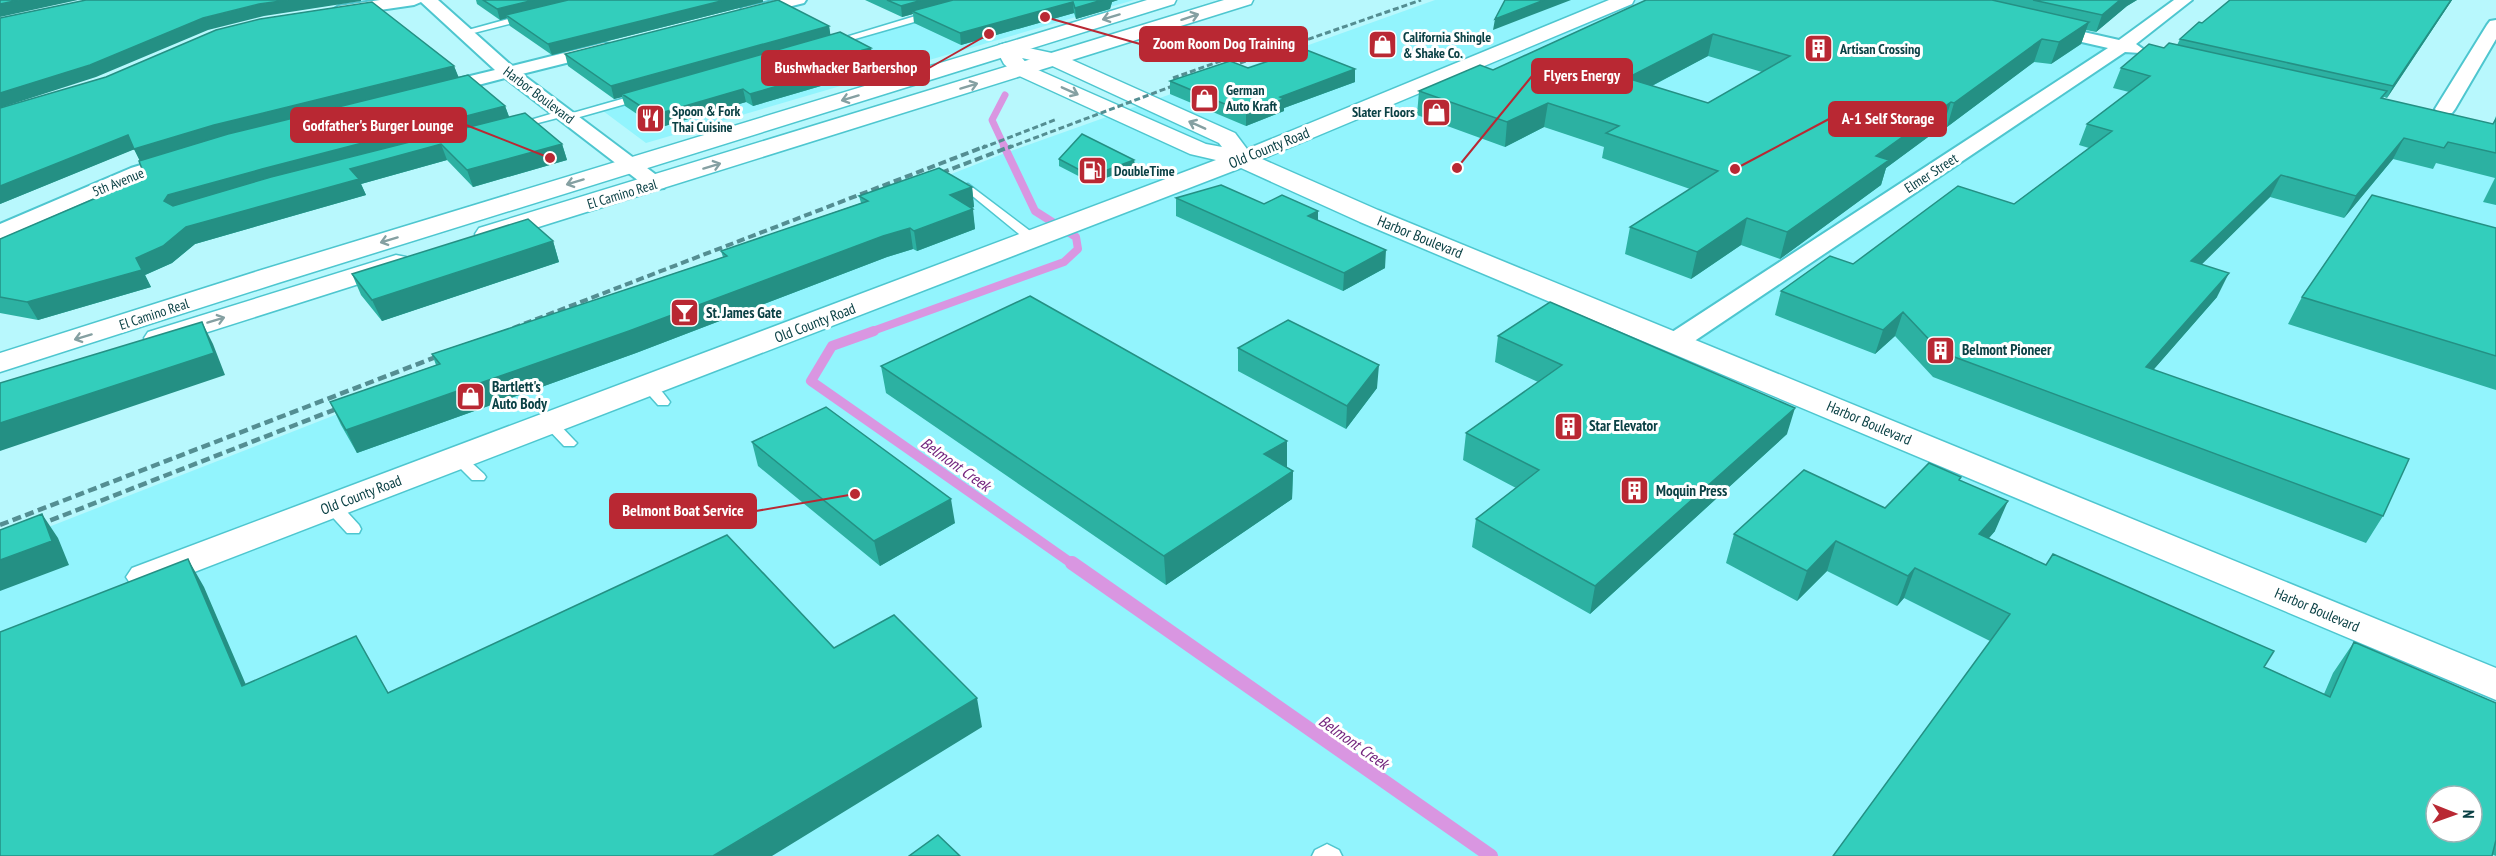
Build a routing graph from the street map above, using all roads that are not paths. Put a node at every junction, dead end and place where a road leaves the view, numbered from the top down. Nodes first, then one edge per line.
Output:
1 (414, 0) edge
2 (428, 0) edge
3 (798, 0) edge
4 (1164, 0) edge
5 (1244, 0) edge
6 (1625, 0) edge
7 (2184, 0) edge
8 (946, 10) edge
9 (318, 14) edge
10 (537, 15) edge
11 (729, 17) edge
12 (2021, 23) edge
13 (2496, 25) edge
14 (462, 33) junction
15 (624, 43) edge
16 (2122, 46) junction
17 (815, 47) edge
18 (1006, 49) junction
19 (2157, 54) edge
20 (1054, 59) junction
21 (1022, 70) junction
22 (508, 72) junction
23 (659, 91) edge
24 (418, 95) edge
25 (567, 115) junction
26 (2444, 116) edge
27 (500, 130) edge
28 (194, 154) edge
29 (1242, 159) junction
30 (631, 165) junction
31 (656, 183) junction
32 (968, 187) edge
33 (0, 232) edge
34 (1054, 232) junction
35 (1676, 342) junction
36 (0, 363) edge
37 (0, 388) edge
38 (122, 586) edge
39 (2496, 685) edge
40 (1323, 856) edge
41 (1331, 856) edge

1 - 9 street
2 - 14 street, Harbor Boulevard
3 - 11 street
4 -> 18 main road, El Camino Real
20 -> 5 main road, El Camino Real
6 - 29 main road, Old County Road
7 - 16 street, Elmer Street
8 - 17 lane
10 - 14 lane
12 - 16 street
13 - 26 street
14 - 22 street, Harbor Boulevard
15 - 22 street
16 - 19 street
16 - 35 street, Elmer Street
18 - 20 main road, Harbor Boulevard
18 - 21 main road, Harbor Boulevard
18 -> 30 main road, El Camino Real
20 - 21 main road, El Camino Real
29 -> 20 main road, Harbor Boulevard
21 -> 29 main road, Harbor Boulevard
31 -> 21 main road, El Camino Real
22 - 24 street
22 - 25 street, Harbor Boulevard
23 - 25 lane
25 - 27 lane
25 - 30 street, Harbor Boulevard
28 - 33 street, 5th Avenue
29 - 34 main road, Old County Road
29 - 35 main road, Harbor Boulevard
30 - 31 street, Harbor Boulevard
30 -> 36 main road, El Camino Real
37 -> 31 main road, El Camino Real
32 - 34 lane
34 - 38 main road, Old County Road
35 - 39 main road, Harbor Boulevard
40 - 41 lane

